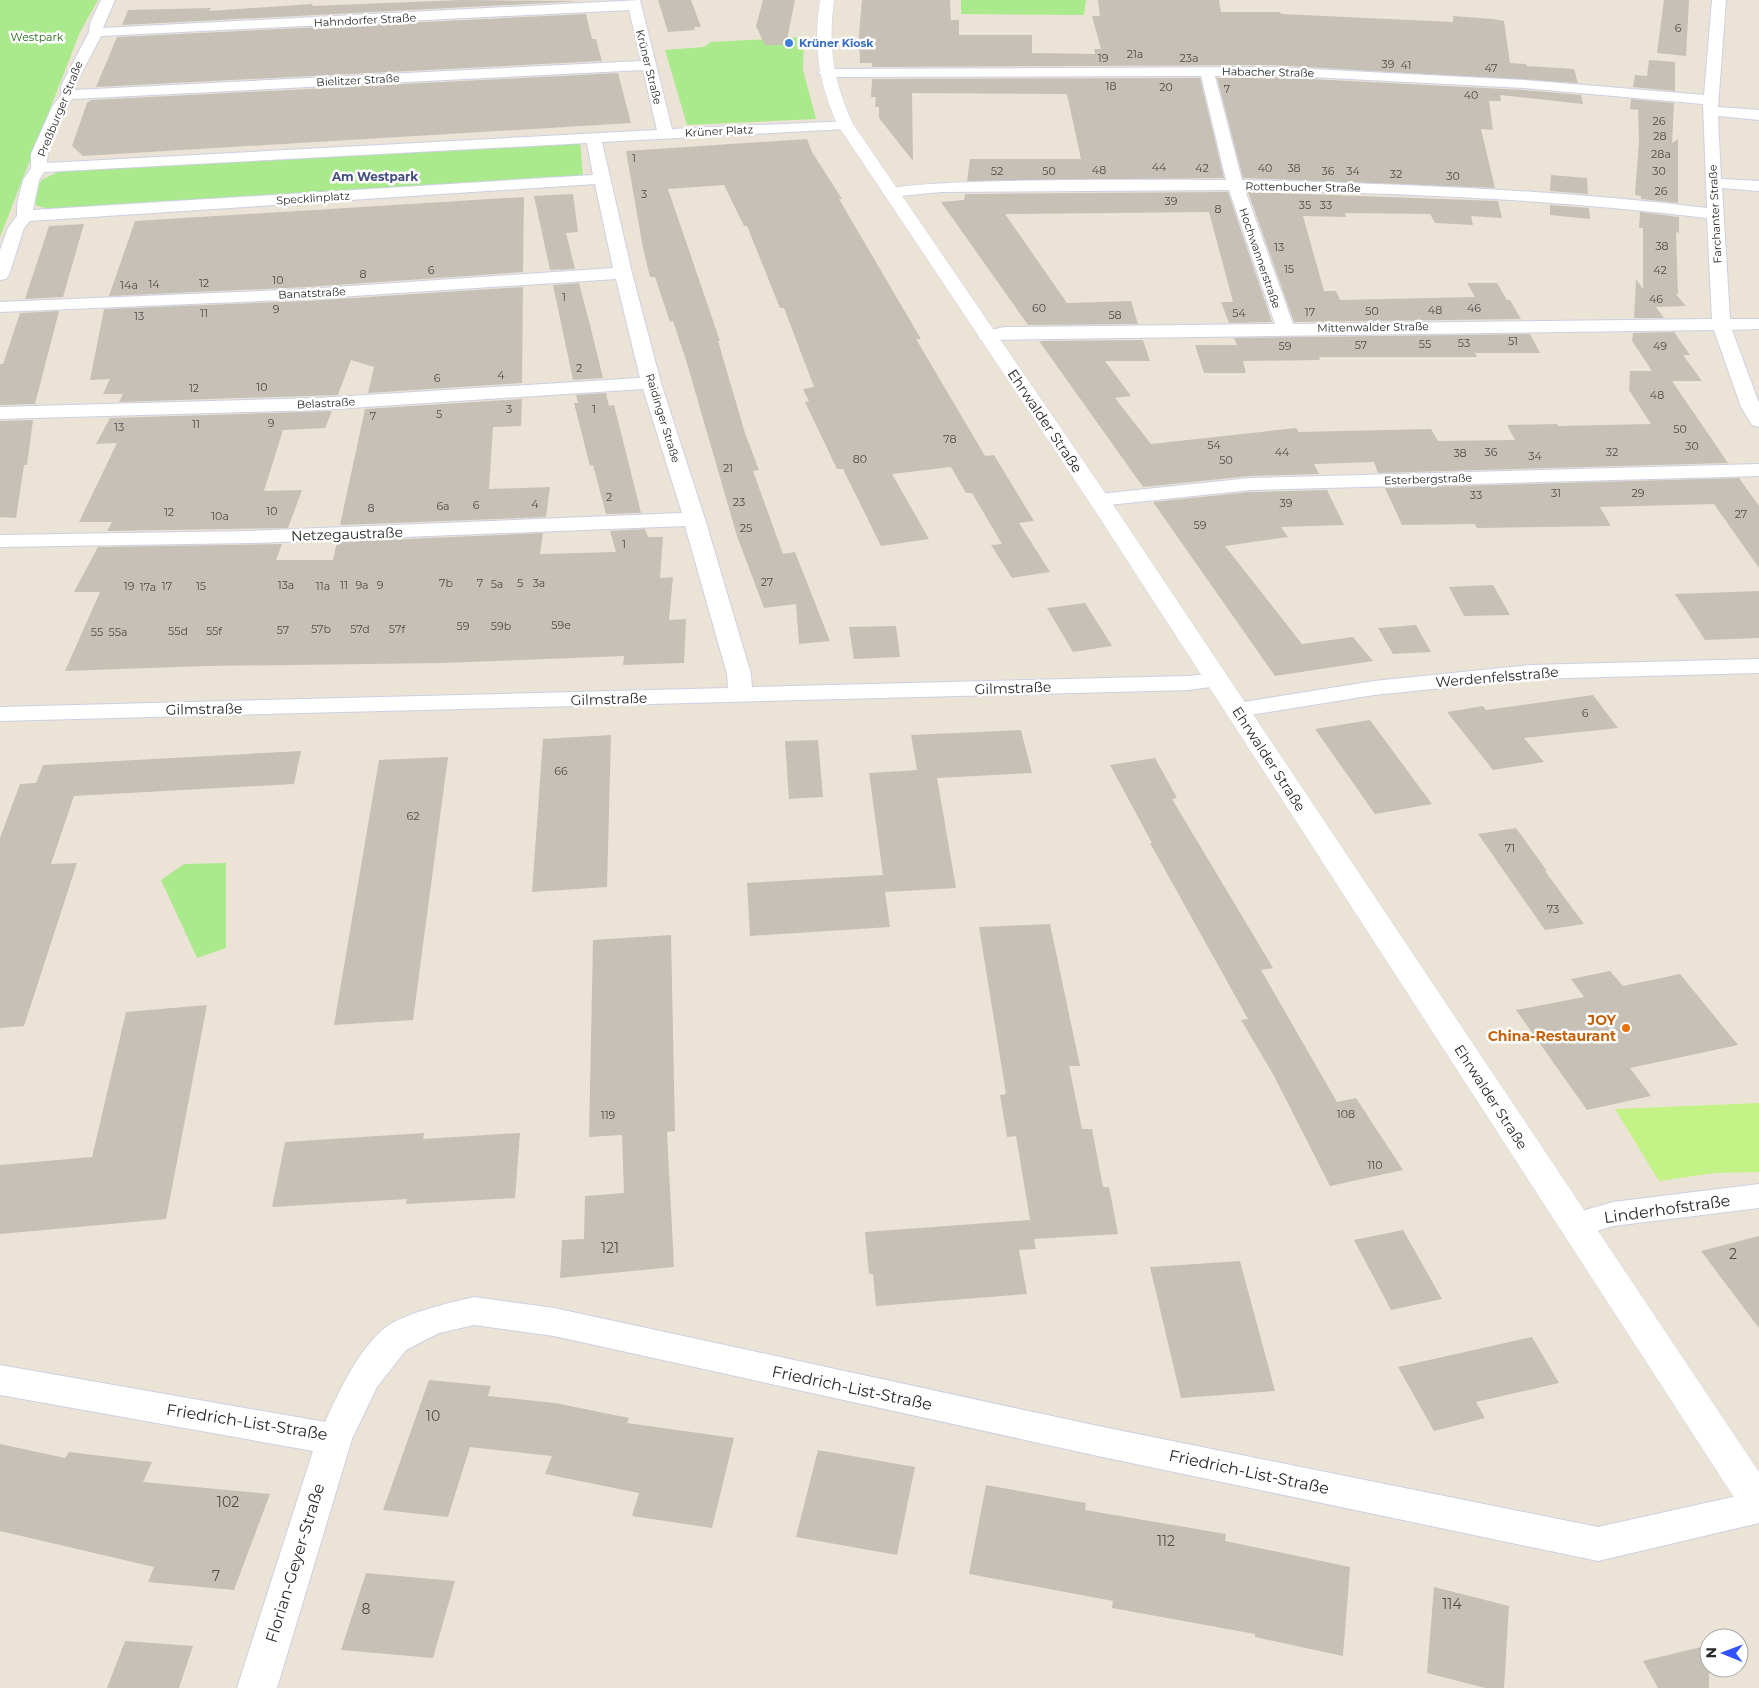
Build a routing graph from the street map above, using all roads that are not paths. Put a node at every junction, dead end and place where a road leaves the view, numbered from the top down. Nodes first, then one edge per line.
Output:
1 (108, 0) edge
2 (827, 0) edge
3 (1719, 0) edge
4 (634, 3) edge
5 (96, 32) junction
6 (648, 65) junction
7 (1207, 71) junction
8 (825, 73) junction
9 (68, 95) junction
10 (1710, 106) junction
11 (1759, 115) edge
12 (845, 124) junction
13 (666, 134) junction
14 (593, 137) junction
15 (39, 168) junction
16 (601, 179) junction
17 (1714, 183) junction
18 (1235, 186) junction
19 (1759, 186) edge
20 (890, 192) junction
21 (1715, 214) junction
22 (25, 216) junction
23 (623, 273) junction
24 (0, 275) edge
25 (0, 307) edge
26 (1721, 324) junction
27 (1759, 324) edge
28 (1284, 328) junction
29 (987, 336) junction
30 (651, 383) junction
31 (0, 413) edge
32 (1759, 421) edge
33 (1759, 470) edge
34 (1099, 500) junction
35 (694, 519) junction
36 (0, 541) edge
37 (1759, 666) edge
38 (1217, 680) junction
39 (741, 695) junction
40 (1237, 710) junction
41 (0, 714) edge
42 (1759, 1196) edge
43 (1575, 1225) junction
44 (0, 1380) edge
45 (334, 1439) junction
46 (1759, 1505) edge
47 (257, 1688) edge

1 - 5 street, Preßburger Straße
2 - 8 street, Ehrwalder Straße
3 - 10 street, Farchanter Straße
4 - 5 street, Hahndorfer Straße
4 - 6 street, Krüner Straße
5 - 9 street, Preßburger Straße
6 - 9 street, Bielitzer Straße
6 - 13 street, Krüner Straße
7 - 8 street, Habacher Straße
7 - 10 street, Habacher Straße
7 - 18 street, Hochwannerstraße
8 - 12 street, Ehrwalder Straße
9 - 15 street, Preßburger Straße
10 - 11 street, Habacher Straße
10 - 17 street, Farchanter Straße
12 - 13 street, Krüner Platz
12 - 20 street, Ehrwalder Straße
13 - 14 street, Krüner Platz
14 - 15 street
14 - 16 street, Raidinger Straße
15 - 22 street, Preßburger Straße
16 - 22 street, Specklinplatz
16 - 23 street, Raidinger Straße
17 - 19 street
17 - 21 street, Farchanter Straße
18 - 20 street, Rottenbucher Straße
18 - 21 street, Rottenbucher Straße
18 - 28 street, Hochwannerstraße
20 - 29 street, Ehrwalder Straße
21 - 26 street, Farchanter Straße
22 - 24 street, Preßburger Straße
23 - 25 street, Banatstraße
23 - 30 street, Raidinger Straße
26 - 27 street, Mittenwalder Straße
26 - 28 street, Mittenwalder Straße
26 - 32 street, Farchanter Straße
28 - 29 street, Mittenwalder Straße
29 - 34 street, Ehrwalder Straße
30 - 31 street, Belastraße
30 - 35 street, Raidinger Straße
33 - 34 street, Esterbergstraße
34 - 38 street, Ehrwalder Straße
35 - 36 street, Netzegaustraße
35 - 39 street, Raidinger Straße
37 - 40 street, Werdenfelsstraße
38 - 39 street, Gilmstraße
38 - 40 street, Ehrwalder Straße
39 - 41 street, Gilmstraße
40 - 43 street, Ehrwalder Straße
42 - 43 street, Linderhofstraße
43 - 46 street, Ehrwalder Straße
44 - 45 street, Friedrich-List-Straße
45 - 46 street, Friedrich-List-Straße
45 - 47 street, Florian-Geyer-Straße

